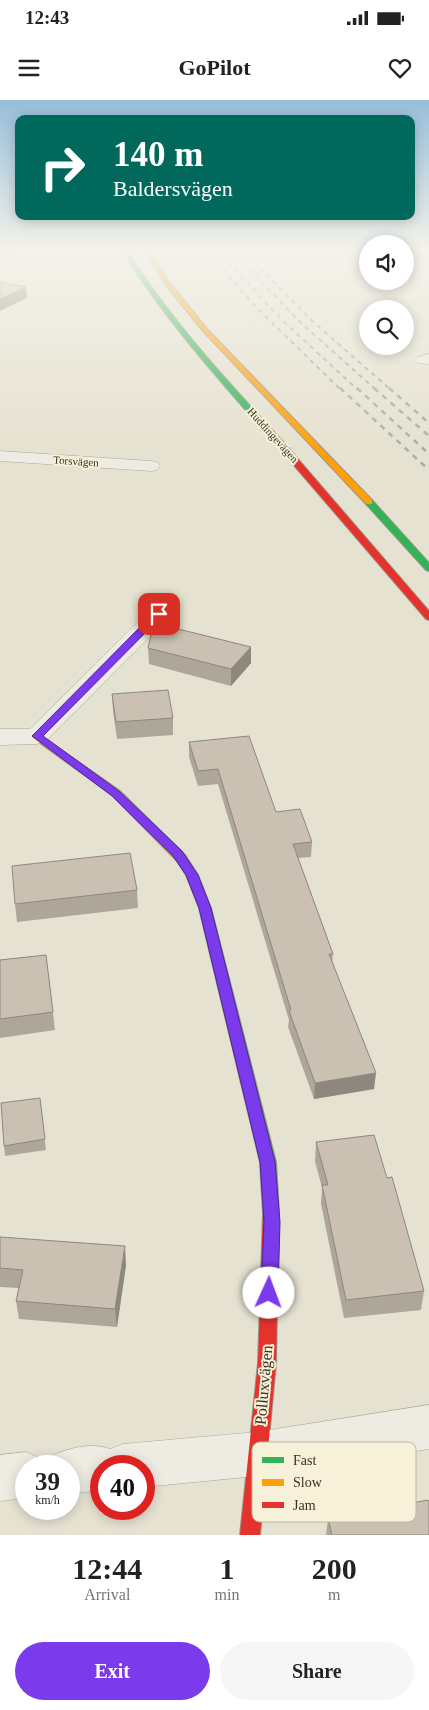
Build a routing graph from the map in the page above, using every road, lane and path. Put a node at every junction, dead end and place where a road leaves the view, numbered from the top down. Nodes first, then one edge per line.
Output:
1 (166, 316) edge
2 (192, 316) edge
3 (0, 456) edge
4 (151, 466) dead end
5 (429, 568) edge
6 (159, 614) dead end
7 (429, 617) edge
8 (37, 736) junction
9 (0, 737) edge
10 (429, 1427) edge
11 (258, 1442) edge
12 (333, 1442) edge
13 (252, 1454) edge
14 (155, 1463) edge
15 (15, 1476) edge
16 (0, 1478) edge
17 (252, 1512) edge
18 (250, 1535) edge

1 - 7 main road, Huddingevägen
2 - 5 main road, Huddingevägen
3 - 4 street, Torsvägen
6 - 8 street
8 - 9 street
8 - 11 main road, Polluxvägen
10 - 12 street
13 - 14 street
15 - 16 street
17 - 18 main road, Polluxvägen

